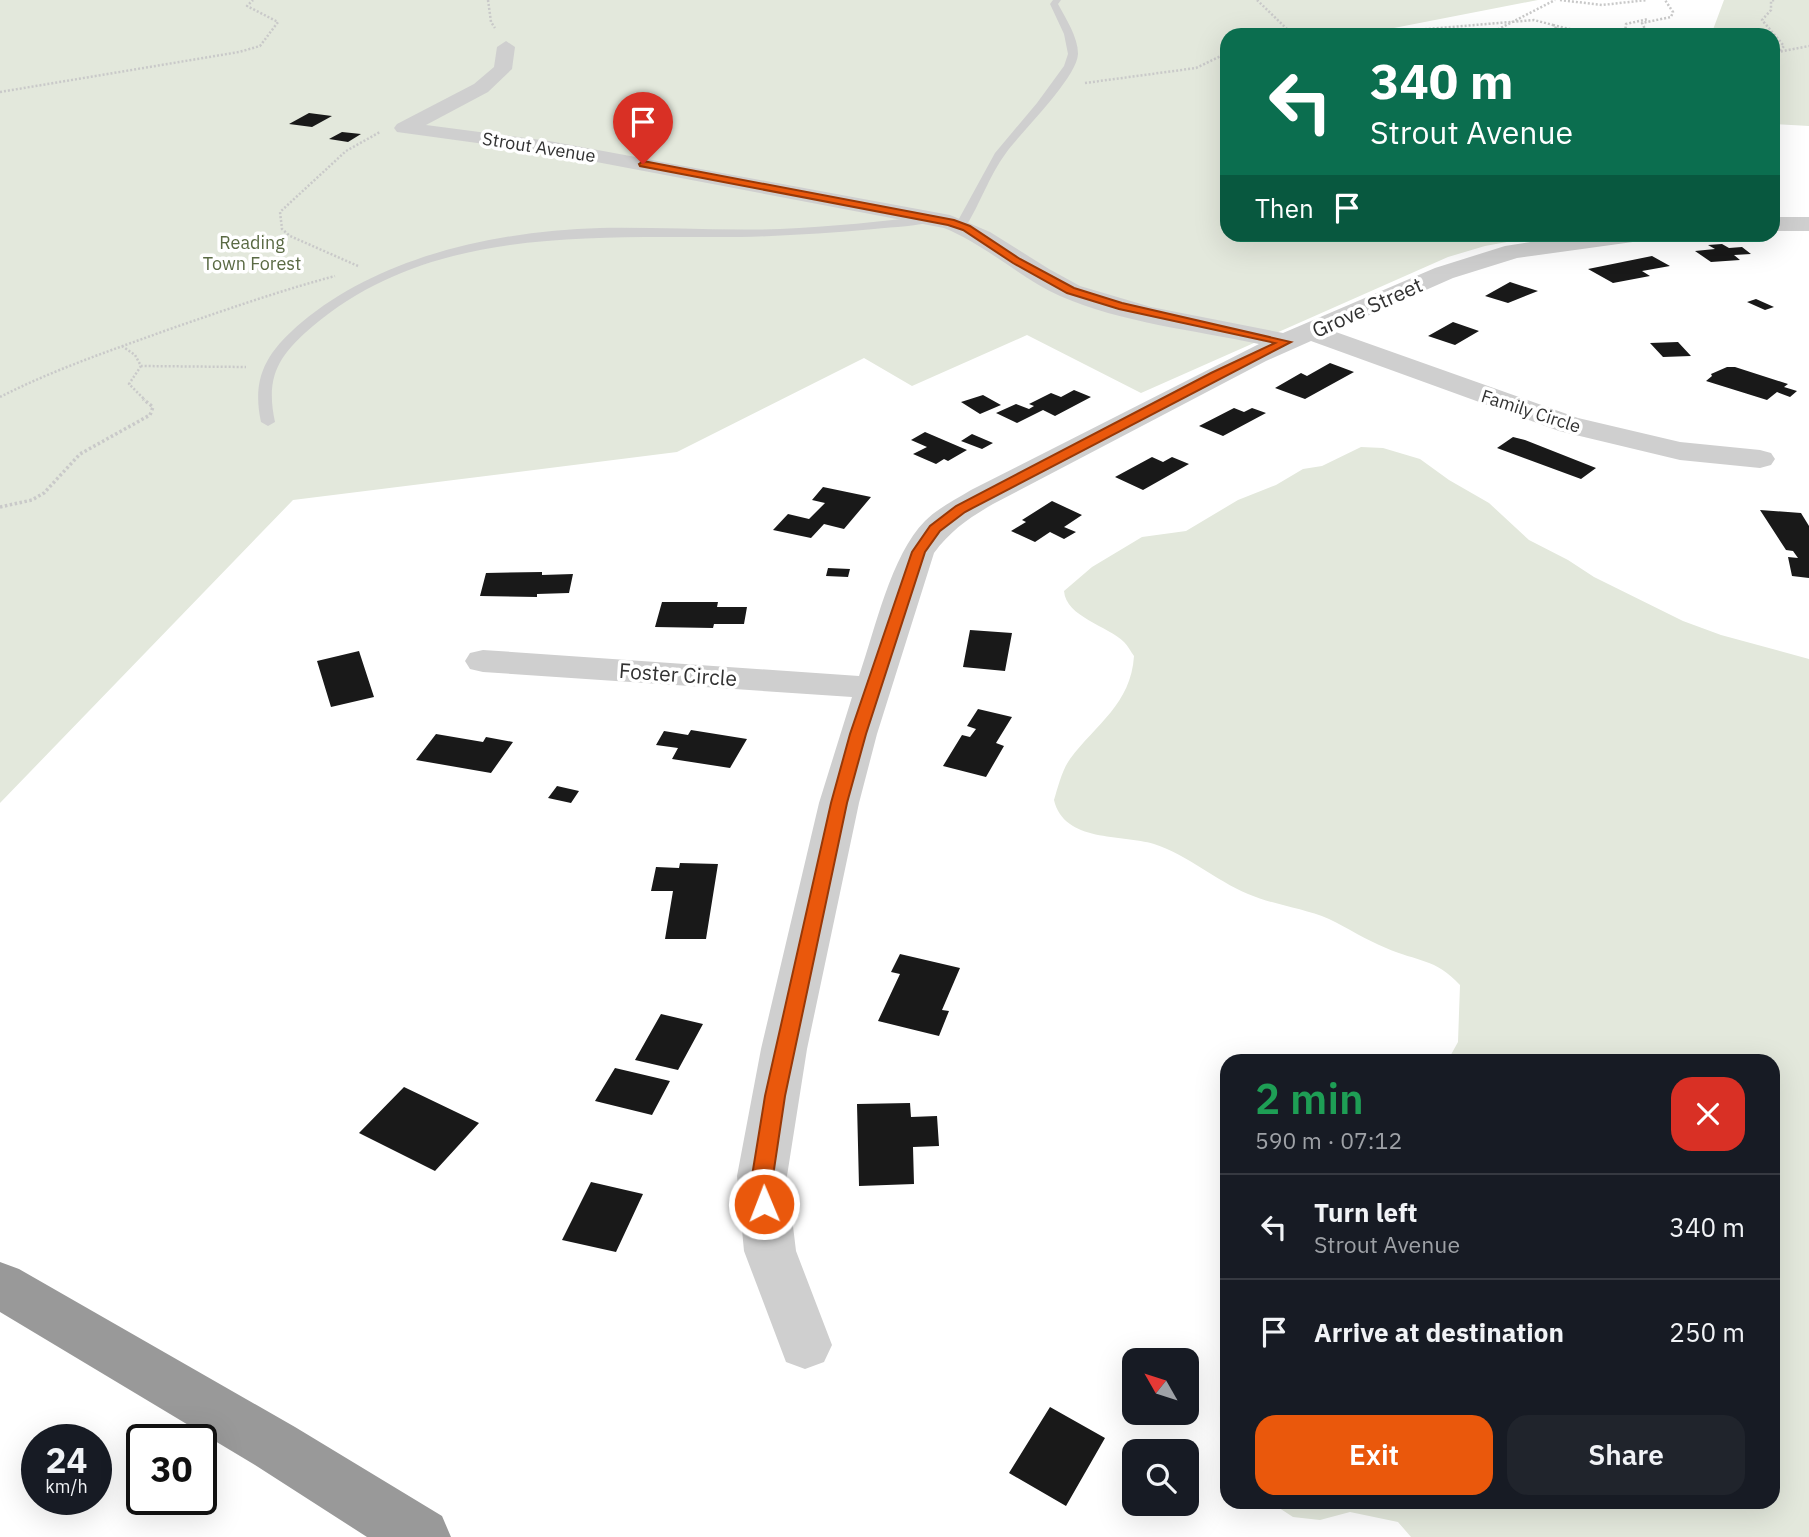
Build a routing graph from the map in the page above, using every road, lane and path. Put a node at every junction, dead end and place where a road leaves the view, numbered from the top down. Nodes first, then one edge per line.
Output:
1 (253, 0) edge
2 (1057, 0) edge
3 (1257, 0) edge
4 (1555, 0) edge
5 (1560, 0) edge
6 (1647, 0) edge
7 (1665, 0) edge
8 (1774, 0) edge
9 (1655, 19) junction
10 (1511, 23) junction
11 (1553, 25) junction
12 (1286, 28) edge
13 (1447, 28) edge
14 (1501, 28) edge
15 (1556, 28) edge
16 (1565, 28) edge
17 (1626, 28) edge
18 (1644, 28) edge
19 (1767, 28) edge
20 (1780, 39) edge
21 (1809, 46) edge
22 (506, 47) dead end
23 (1780, 51) joint
24 (1220, 56) edge
25 (1060, 79) junction
26 (0, 92) edge
27 (404, 128) junction
28 (933, 219) junction
29 (1780, 224) edge
30 (1809, 224) edge
31 (961, 226) junction
32 (1572, 242) edge
33 (370, 269) junction
34 (394, 271) junction
35 (351, 272) dead end
36 (341, 274) dead end
37 (1298, 337) junction
38 (122, 346) junction
39 (141, 366) junction
40 (272, 366) junction
41 (0, 397) edge
42 (268, 422) dead end
43 (1760, 459) dead end
44 (0, 507) edge
45 (483, 661) dead end
46 (873, 688) junction
47 (0, 1285) edge
48 (806, 1345) dead end
49 (421, 1537) edge

1 - 26 path
2 - 25 lane
3 - 12 path
4 - 10 path
5 - 6 path
7 - 9 path
8 - 19 path
9 - 17 path
9 - 18 path
10 - 11 path
10 - 13 path
10 - 14 path
11 - 15 path
11 - 16 path
20 - 23 path
21 - 23 path
22 - 27 street
24 - 25 path
25 - 31 lane
27 - 28 street, Strout Avenue
27 - 33 path
28 - 31 street, Strout Avenue
28 - 34 lane
29 - 30 street
31 - 37 street, Strout Avenue
32 - 37 street, Grove Street
33 - 34 path
33 - 35 path
34 - 40 lane
36 - 38 path
37 - 43 street, Family Circle
37 - 46 street, Grove Street
38 - 39 path
38 - 41 path
39 - 40 path
39 - 44 path
40 - 42 lane
45 - 46 street, Foster Circle
46 - 48 street, Grove Street
47 - 49 highway

